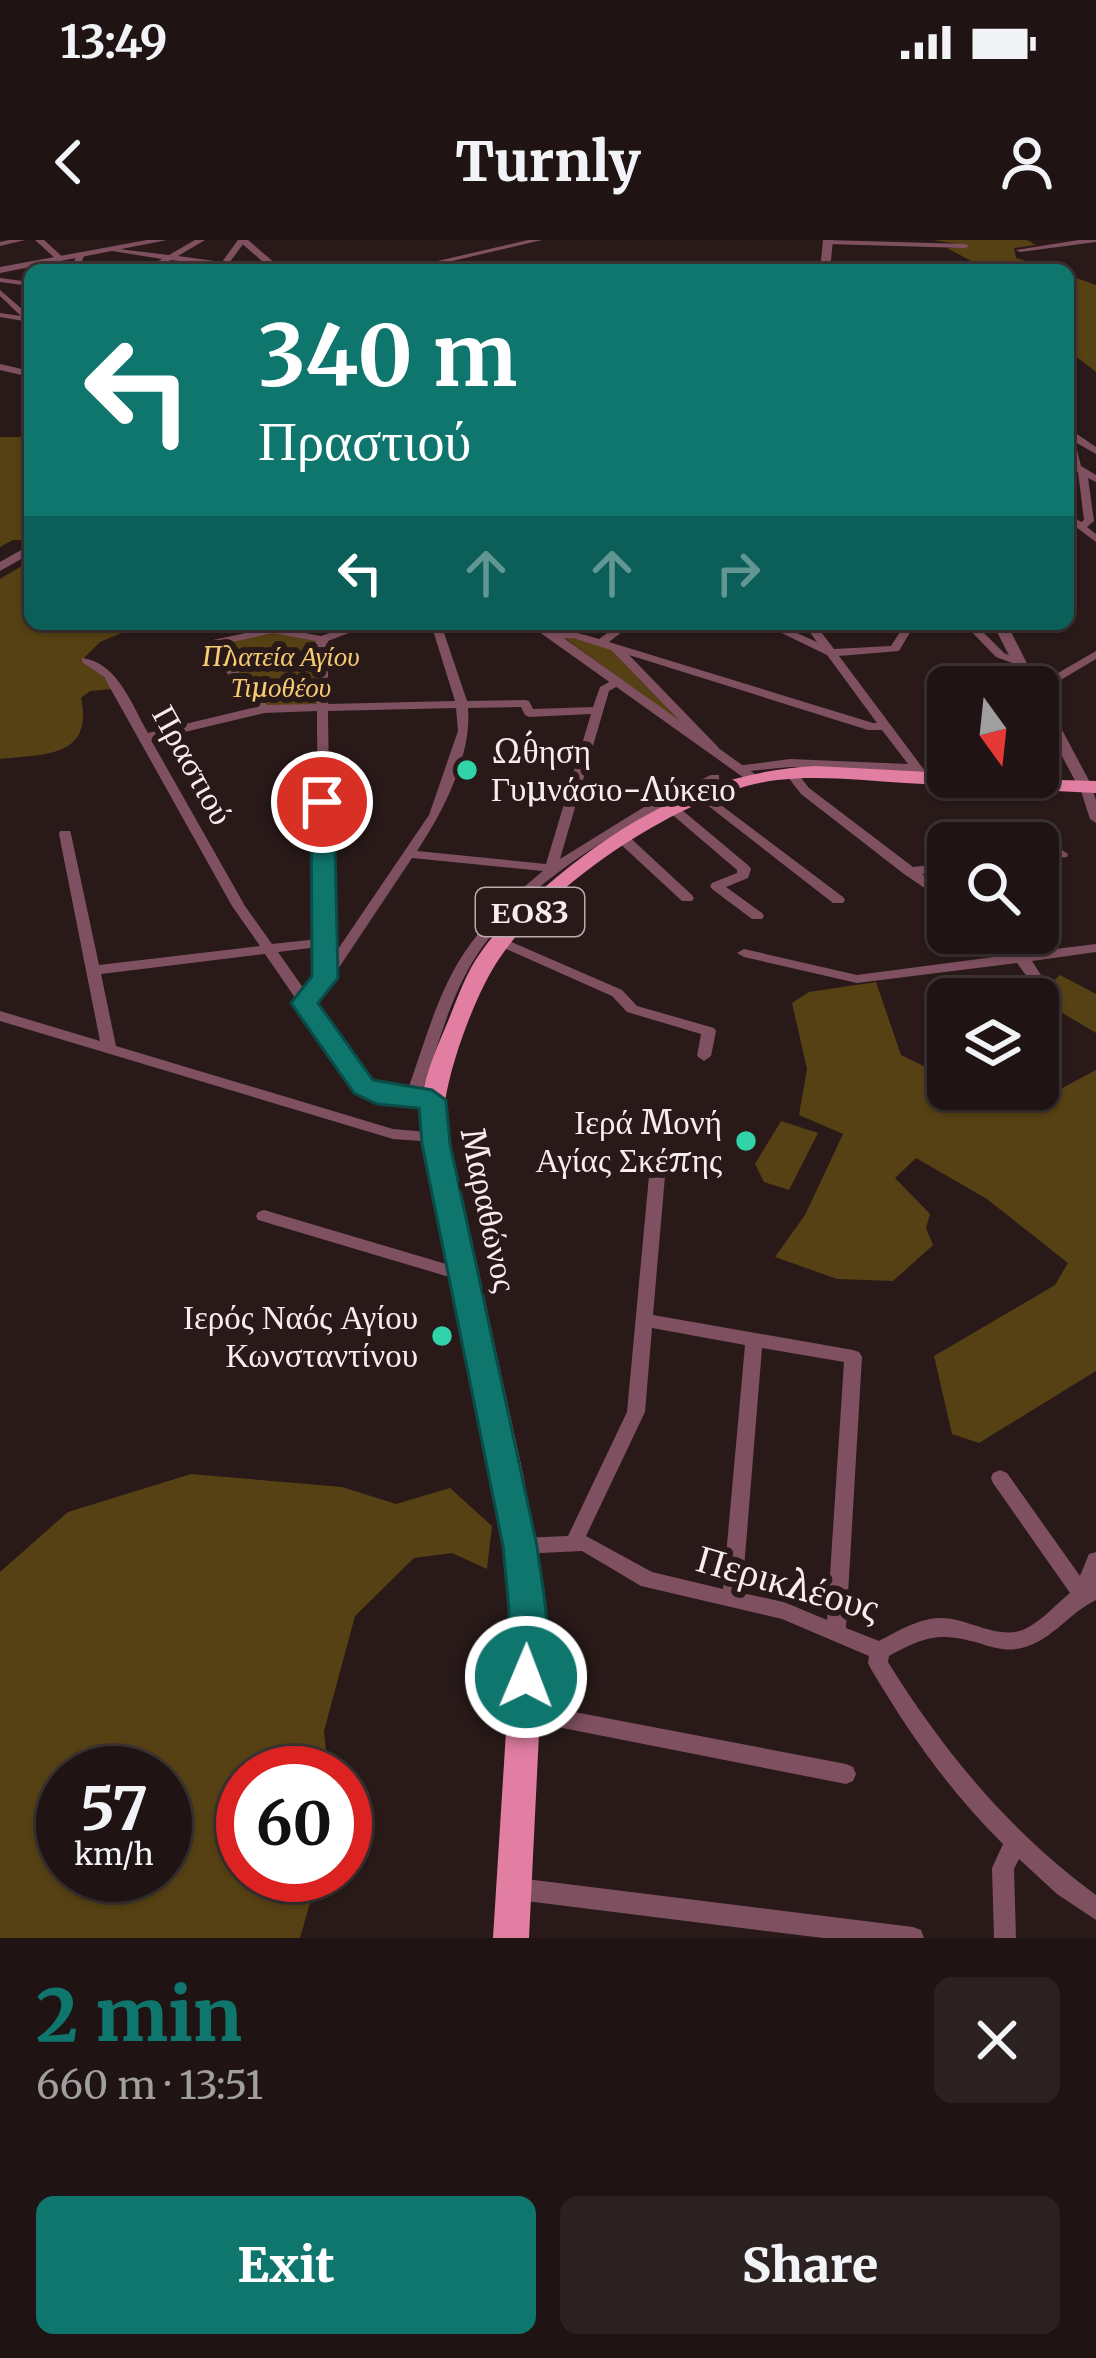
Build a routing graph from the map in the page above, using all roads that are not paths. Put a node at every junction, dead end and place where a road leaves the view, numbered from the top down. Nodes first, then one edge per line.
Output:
1 (21, 240) edge
2 (39, 240) edge
3 (162, 240) edge
4 (201, 240) edge
5 (243, 240) edge
6 (538, 240) edge
7 (1096, 240) edge
8 (828, 241) edge
9 (143, 242) edge
10 (0, 244) edge
11 (965, 246) dead end
12 (110, 250) junction
13 (1021, 250) dead end
14 (80, 256) junction
15 (166, 258) junction
16 (61, 260) junction
17 (37, 264) edge
18 (77, 264) edge
19 (157, 264) edge
20 (203, 264) edge
21 (224, 264) edge
22 (271, 264) edge
23 (431, 264) edge
24 (685, 264) edge
25 (726, 264) edge
26 (0, 292) edge
27 (11, 302) junction
28 (24, 303) edge
29 (24, 314) edge
30 (1074, 448) edge
31 (1082, 472) junction
32 (1096, 479) edge
33 (1074, 521) edge
34 (349, 630) edge
35 (438, 630) edge
36 (544, 630) edge
37 (622, 630) edge
38 (781, 630) edge
39 (806, 630) edge
40 (814, 630) edge
41 (906, 630) edge
42 (975, 630) edge
43 (1003, 630) edge
44 (553, 636) junction
45 (794, 636) junction
46 (322, 639) junction
47 (608, 645) junction
48 (831, 652) junction
49 (1096, 654) edge
50 (86, 660) dead end
51 (1018, 662) junction
52 (669, 664) junction
53 (1021, 666) edge
54 (1059, 675) edge
55 (643, 677) junction
56 (617, 682) junction
57 (462, 704) junction
58 (322, 707) junction
59 (264, 710) junction
60 (597, 710) junction
61 (886, 726) junction
62 (1059, 734) edge
63 (142, 737) junction
64 (720, 754) junction
65 (790, 772) junction
66 (921, 774) junction
67 (745, 775) junction
68 (708, 788) junction
69 (1091, 788) edge
70 (672, 808) junction
71 (1096, 818) edge
72 (65, 834) dead end
73 (620, 836) junction
74 (409, 854) junction
75 (1059, 854) edge
76 (1062, 854) dead end
77 (554, 869) junction
78 (927, 869) edge
79 (909, 871) junction
80 (927, 884) edge
81 (687, 898) dead end
82 (838, 900) dead end
83 (757, 916) dead end
84 (347, 940) junction
85 (500, 941) junction
86 (322, 942) junction
87 (1096, 948) edge
88 (266, 949) junction
89 (744, 953) dead end
90 (1017, 954) edge
91 (1019, 956) junction
92 (94, 970) junction
93 (325, 978) junction
94 (1035, 978) edge
95 (304, 1003) junction
96 (0, 1016) edge
97 (104, 1028) junction
98 (85, 1041) junction
99 (109, 1048) junction
100 (704, 1056) dead end
101 (422, 1099) junction
102 (435, 1137) junction
103 (657, 1176) dead end
104 (264, 1216) dead end
105 (465, 1270) junction
106 (647, 1321) junction
107 (754, 1340) junction
108 (1000, 1478) dead end
109 (574, 1542) junction
110 (520, 1546) junction
111 (1096, 1560) edge
112 (1089, 1593) edge
113 (732, 1598) junction
114 (836, 1630) junction
115 (880, 1652) junction
116 (522, 1711) junction
117 (846, 1774) dead end
118 (1015, 1844) junction
119 (518, 1889) junction
120 (1096, 1910) edge
121 (511, 1938) edge
122 (913, 1938) edge
123 (1005, 1938) edge

1 - 10 street
2 - 16 street
3 - 9 street
4 - 15 street
5 - 21 street
5 - 22 street
6 - 23 street
7 - 13 street
8 - 11 street
9 - 12 street
12 - 14 street
12 - 15 street
14 - 16 street
14 - 18 street
15 - 19 street
15 - 20 street
16 - 17 street
24 - 25 street
26 - 27 street
27 - 28 street
27 - 29 street
30 - 31 street
31 - 32 street
31 - 33 street
34 - 46 street
35 - 57 street
36 - 44 street
37 - 47 street
38 - 45 street
39 - 45 street
40 - 48 street
41 - 48 street
42 - 51 street
43 - 51 street
44 - 47 street
44 - 56 street
45 - 48 street
46 - 58 street
46 - 59 street
47 - 52 street
47 - 55 street
48 - 61 street
49 - 54 street
50 - 63 street, Πραστιού
51 - 53 street
52 - 55 street
52 - 61 street
55 - 64 street
56 - 60 street
56 - 64 street
57 - 58 street
57 - 60 street
57 - 74 street
58 - 59 street
58 - 86 street
59 - 63 street
60 - 77 street
61 - 66 street
62 - 69 street
63 - 88 street, Πραστιού
64 - 67 street
64 - 68 street
65 - 66 main road, Μαραθώνος / ΕΟ83
65 - 67 main road, Μαραθώνος / ΕΟ83
65 - 79 street
66 - 67 street
66 - 69 main road, Μαραθώνος / ΕΟ83
67 - 68 main road, Μαραθώνος / ΕΟ83
68 - 70 main road, Μαραθώνος / ΕΟ83
68 - 77 street
68 - 82 street
69 - 71 street
70 - 73 main road, Μαραθώνος / ΕΟ83
70 - 83 street
72 - 92 street
73 - 81 street
73 - 85 main road, Μαραθώνος / ΕΟ83
74 - 77 street
74 - 84 street
75 - 76 street
77 - 101 street
78 - 79 street
79 - 80 street
84 - 86 street
84 - 93 street
85 - 100 street
85 - 101 main road, Μαραθώνος / ΕΟ83
86 - 88 street
86 - 93 street
87 - 91 street
88 - 92 street
88 - 95 street, Πραστιού
89 - 91 street
90 - 91 street
91 - 94 street
92 - 97 street
93 - 95 street
95 - 101 street, Πραστιού
96 - 98 street
97 - 98 street
97 - 99 street
98 - 99 street
99 - 102 street
101 - 102 main road, Μαραθώνος / ΕΟ83
102 - 105 main road, Μαραθώνος / ΕΟ83
103 - 106 street
104 - 105 street
105 - 110 main road, Μαραθώνος / ΕΟ83
106 - 107 street
106 - 109 street
107 - 113 street
107 - 114 street
108 - 112 street
109 - 110 street, Περικλέους
109 - 113 street, Περικλέους
110 - 116 main road, Μαραθώνος / ΕΟ83
111 - 112 street
112 - 115 street, Περικλέους
113 - 114 street, Περικλέους
114 - 115 street, Περικλέους
115 - 118 street
116 - 117 street
116 - 119 main road, Μαραθώνος / ΕΟ83
118 - 120 street
118 - 123 street
119 - 121 main road, Μαραθώνος / ΕΟ83
119 - 122 street

